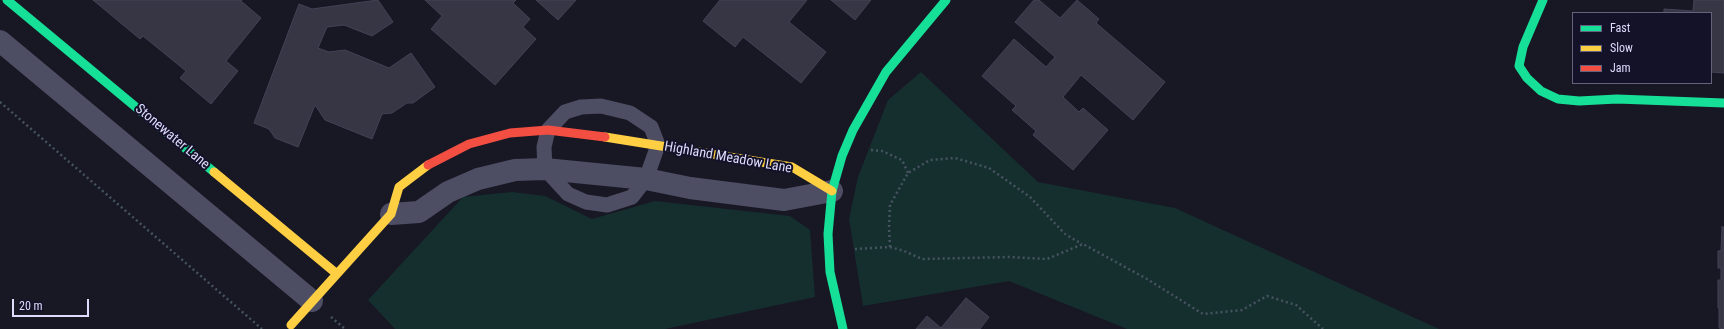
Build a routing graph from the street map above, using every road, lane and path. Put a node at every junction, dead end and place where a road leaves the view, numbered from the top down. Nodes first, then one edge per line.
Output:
1 (7, 0) edge
2 (946, 0) edge
3 (1543, 0) edge
4 (0, 41) edge
5 (0, 102) edge
6 (1724, 103) edge
7 (548, 130) junction
8 (658, 145) junction
9 (846, 147) junction
10 (545, 168) junction
11 (908, 173) junction
12 (646, 179) junction
13 (832, 191) junction
14 (391, 214) junction
15 (1083, 244) junction
16 (890, 247) junction
17 (855, 249) dead end
18 (337, 274) junction
19 (312, 301) junction
20 (291, 325) dead end
21 (262, 329) edge
22 (843, 329) edge
23 (1323, 329) edge

1 - 18 street, Stonewater Lane
2 - 9 street
3 - 6 street
4 - 19 street
5 - 21 path
7 - 8 street, Highland Meadow Lane
7 - 8 lane
7 - 10 lane
7 - 14 street, Highland Meadow Lane
8 - 12 lane
8 - 13 street, Highland Meadow Lane
9 - 11 path
9 - 13 street
10 - 12 street
10 - 12 lane
10 - 14 street
11 - 15 path
11 - 16 path
12 - 13 street
13 - 22 street
14 - 18 street, Highland Meadow Lane
15 - 16 path
15 - 23 path
16 - 17 path
18 - 19 street, Highland Meadow Lane
19 - 20 street, Highland Meadow Lane

